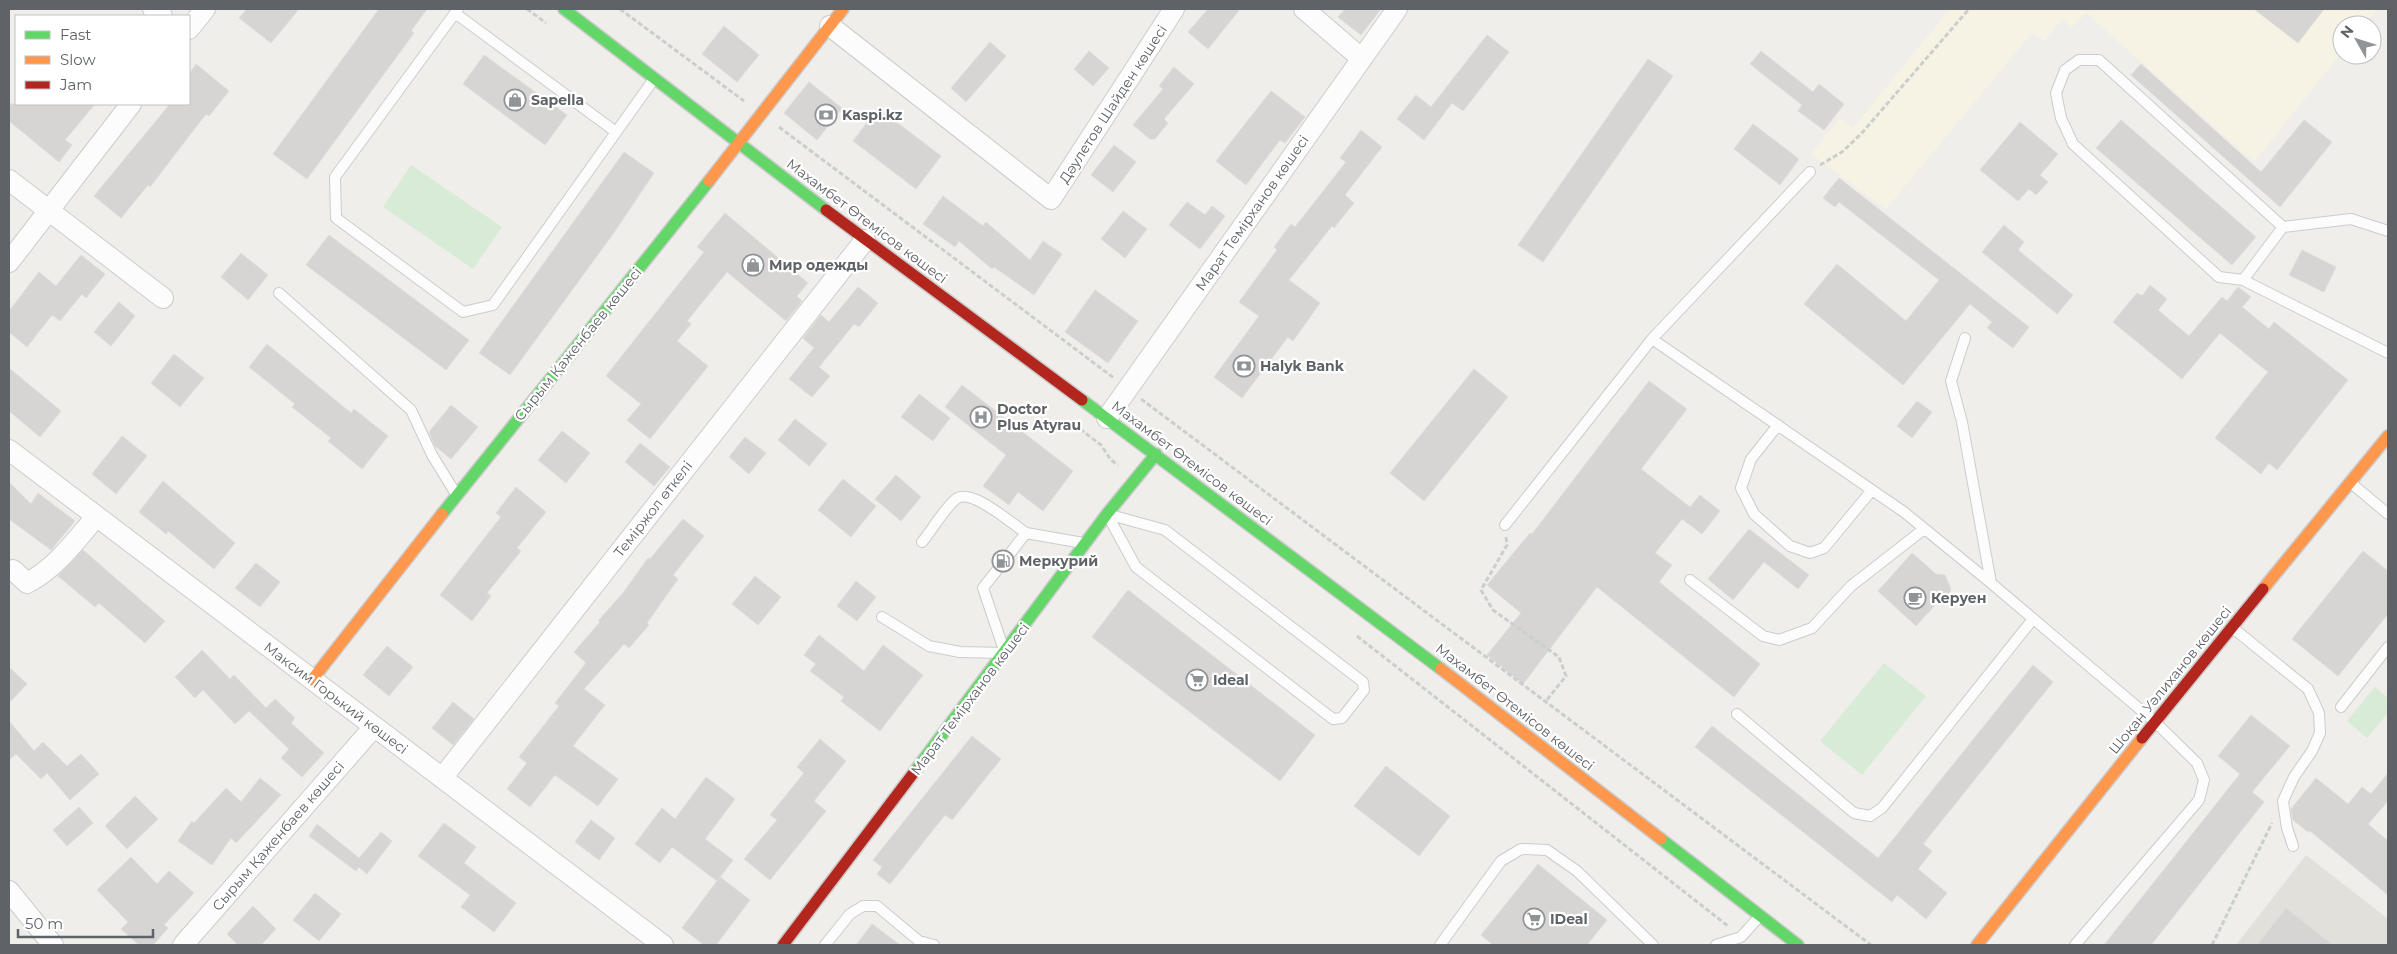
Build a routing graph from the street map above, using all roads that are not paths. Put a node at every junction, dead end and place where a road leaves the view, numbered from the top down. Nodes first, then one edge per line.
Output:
1 (205, 9) edge
2 (564, 9) edge
3 (843, 9) edge
4 (1174, 9) edge
5 (1304, 9) edge
6 (1397, 9) edge
7 (457, 11) edge
8 (830, 26) junction
9 (190, 28) edge
10 (1362, 59) junction
11 (654, 78) junction
12 (130, 105) edge
13 (616, 132) junction
14 (740, 144) junction
15 (1810, 172) road end
16 (9, 180) edge
17 (48, 211) junction
18 (2283, 227) junction
19 (2388, 231) edge
20 (865, 240) junction
21 (9, 262) edge
22 (2243, 280) junction
23 (279, 293) dead end
24 (163, 298) dead end
25 (1965, 338) dead end
26 (1652, 339) junction
27 (2388, 353) edge
28 (1107, 418) junction
29 (1778, 425) junction
30 (2388, 436) edge
31 (9, 450) edge
32 (1156, 454) junction
33 (2350, 483) junction
34 (1872, 490) junction
35 (457, 495) junction
36 (1107, 514) junction
37 (2388, 514) edge
38 (96, 517) junction
39 (1505, 525) road end
40 (1924, 529) junction
41 (1026, 533) junction
42 (922, 542) dead end
43 (1086, 543) junction
44 (13, 570) dead end
45 (1690, 580) dead end
46 (1991, 583) junction
47 (882, 618) dead end
48 (2033, 619) junction
49 (2232, 628) junction
50 (2388, 647) edge
51 (1005, 653) junction
52 (312, 680) junction
53 (2341, 707) dead end
54 (1737, 714) dead end
55 (2155, 722) junction
56 (374, 728) junction
57 (442, 778) junction
58 (2293, 846) dead end
59 (9, 891) edge
60 (1760, 916) junction
61 (918, 943) edge
62 (1794, 943) edge
63 (53, 945) edge
64 (183, 945) edge
65 (663, 945) edge
66 (783, 945) edge
67 (825, 945) edge
68 (934, 945) edge
69 (1440, 945) edge
70 (1653, 945) edge
71 (1716, 945) edge
72 (1977, 945) edge
73 (2075, 945) edge

1 - 9 street
2 - 11 main road, Махамбет Өтемісов көшесі
3 - 8 main road, Сырым Қаженбаев көшесі
4 - 8 street, Дәулетов Шайден көшесі
5 - 10 street
6 - 10 street, Марат Темірханов көшесі
7 - 13 lane
7 - 13 lane
8 - 14 main road, Сырым Қаженбаев көшесі
10 - 28 street, Марат Темірханов көшесі
11 - 13 lane
11 - 14 main road, Махамбет Өтемісов көшесі
12 - 17 street
14 - 20 main road, Махамбет Өтемісов көшесі
14 - 35 main road, Сырым Қаженбаев көшесі
15 - 26 lane
16 - 17 street
17 - 21 street
17 - 24 street
18 - 19 lane
18 - 22 lane
18 - 22 lane
20 - 28 main road, Махамбет Өтемісов көшесі
20 - 57 street, Теміржол өткелі
22 - 27 lane
23 - 35 lane
25 - 46 lane
26 - 29 lane
26 - 39 lane
28 - 32 main road, Махамбет Өтемісов көшесі
29 - 34 lane
29 - 34 lane
30 - 33 main road, Шоқан Уәлиханов көшесі
31 - 38 street, Максим Горький көшесі
32 - 36 main road, Марат Темірханов көшесі
32 - 60 main road, Махамбет Өтемісов көшесі
33 - 37 lane
33 - 49 main road, Шоқан Уәлиханов көшесі
34 - 40 lane
35 - 52 main road, Сырым Қаженбаев көшесі
36 - 36 lane
36 - 43 main road, Марат Темірханов көшесі
38 - 44 street
38 - 52 street, Максим Горький көшесі
40 - 45 lane
40 - 46 lane
41 - 42 lane
41 - 43 lane
41 - 51 lane
43 - 51 main road, Марат Темірханов көшесі
46 - 48 lane
47 - 51 lane
48 - 54 lane
48 - 55 lane
49 - 55 main road, Шоқан Уәлиханов көшесі
49 - 58 lane
50 - 53 lane
51 - 66 main road, Марат Темірханов көшесі
52 - 56 street, Максим Горький көшесі
55 - 72 main road, Шоқан Уәлиханов көшесі
55 - 73 lane
56 - 57 street, Максим Горький көшесі
56 - 64 street, Сырым Қаженбаев көшесі
57 - 65 street, Максим Горький көшесі
59 - 63 street
60 - 62 main road, Махамбет Өтемісов көшесі
60 - 71 lane
61 - 67 lane
61 - 68 lane
69 - 70 lane

